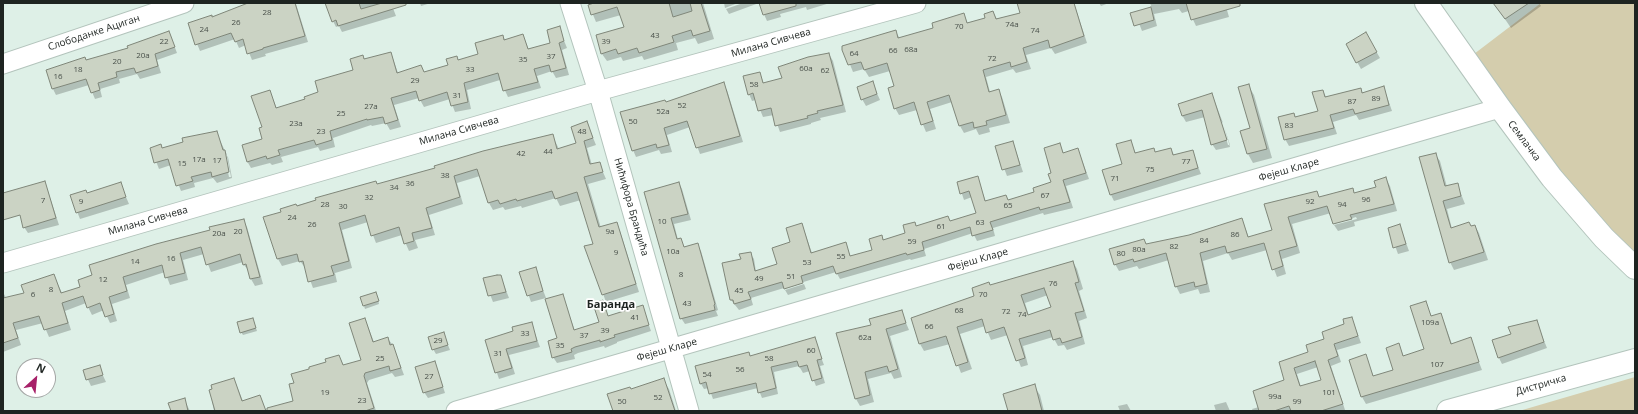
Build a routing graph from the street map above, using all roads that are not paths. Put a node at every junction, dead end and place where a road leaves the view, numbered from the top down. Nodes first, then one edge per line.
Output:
1 (184, 3) edge
2 (570, 3) edge
3 (916, 3) edge
4 (1426, 3) edge
5 (3, 64) edge
6 (598, 91) junction
7 (1500, 108) junction
8 (3, 263) edge
9 (1635, 268) edge
10 (671, 349) junction
11 (1635, 360) edge
12 (456, 411) edge
13 (689, 411) edge
14 (1448, 411) edge

1 - 5 street, Слободанке Ациган
2 - 6 street, Нићифора Брандића
3 - 6 street, Милана Сивчева
4 - 7 main road, Семлачка
6 - 8 street, Милана Сивчева
6 - 10 street, Нићифора Брандића
7 - 9 main road, Семлачка
7 - 10 street, Фејеш Кларе
10 - 12 street, Фејеш Кларе
10 - 13 street, Нићифора Брандића
11 - 14 main road, Дистричка

